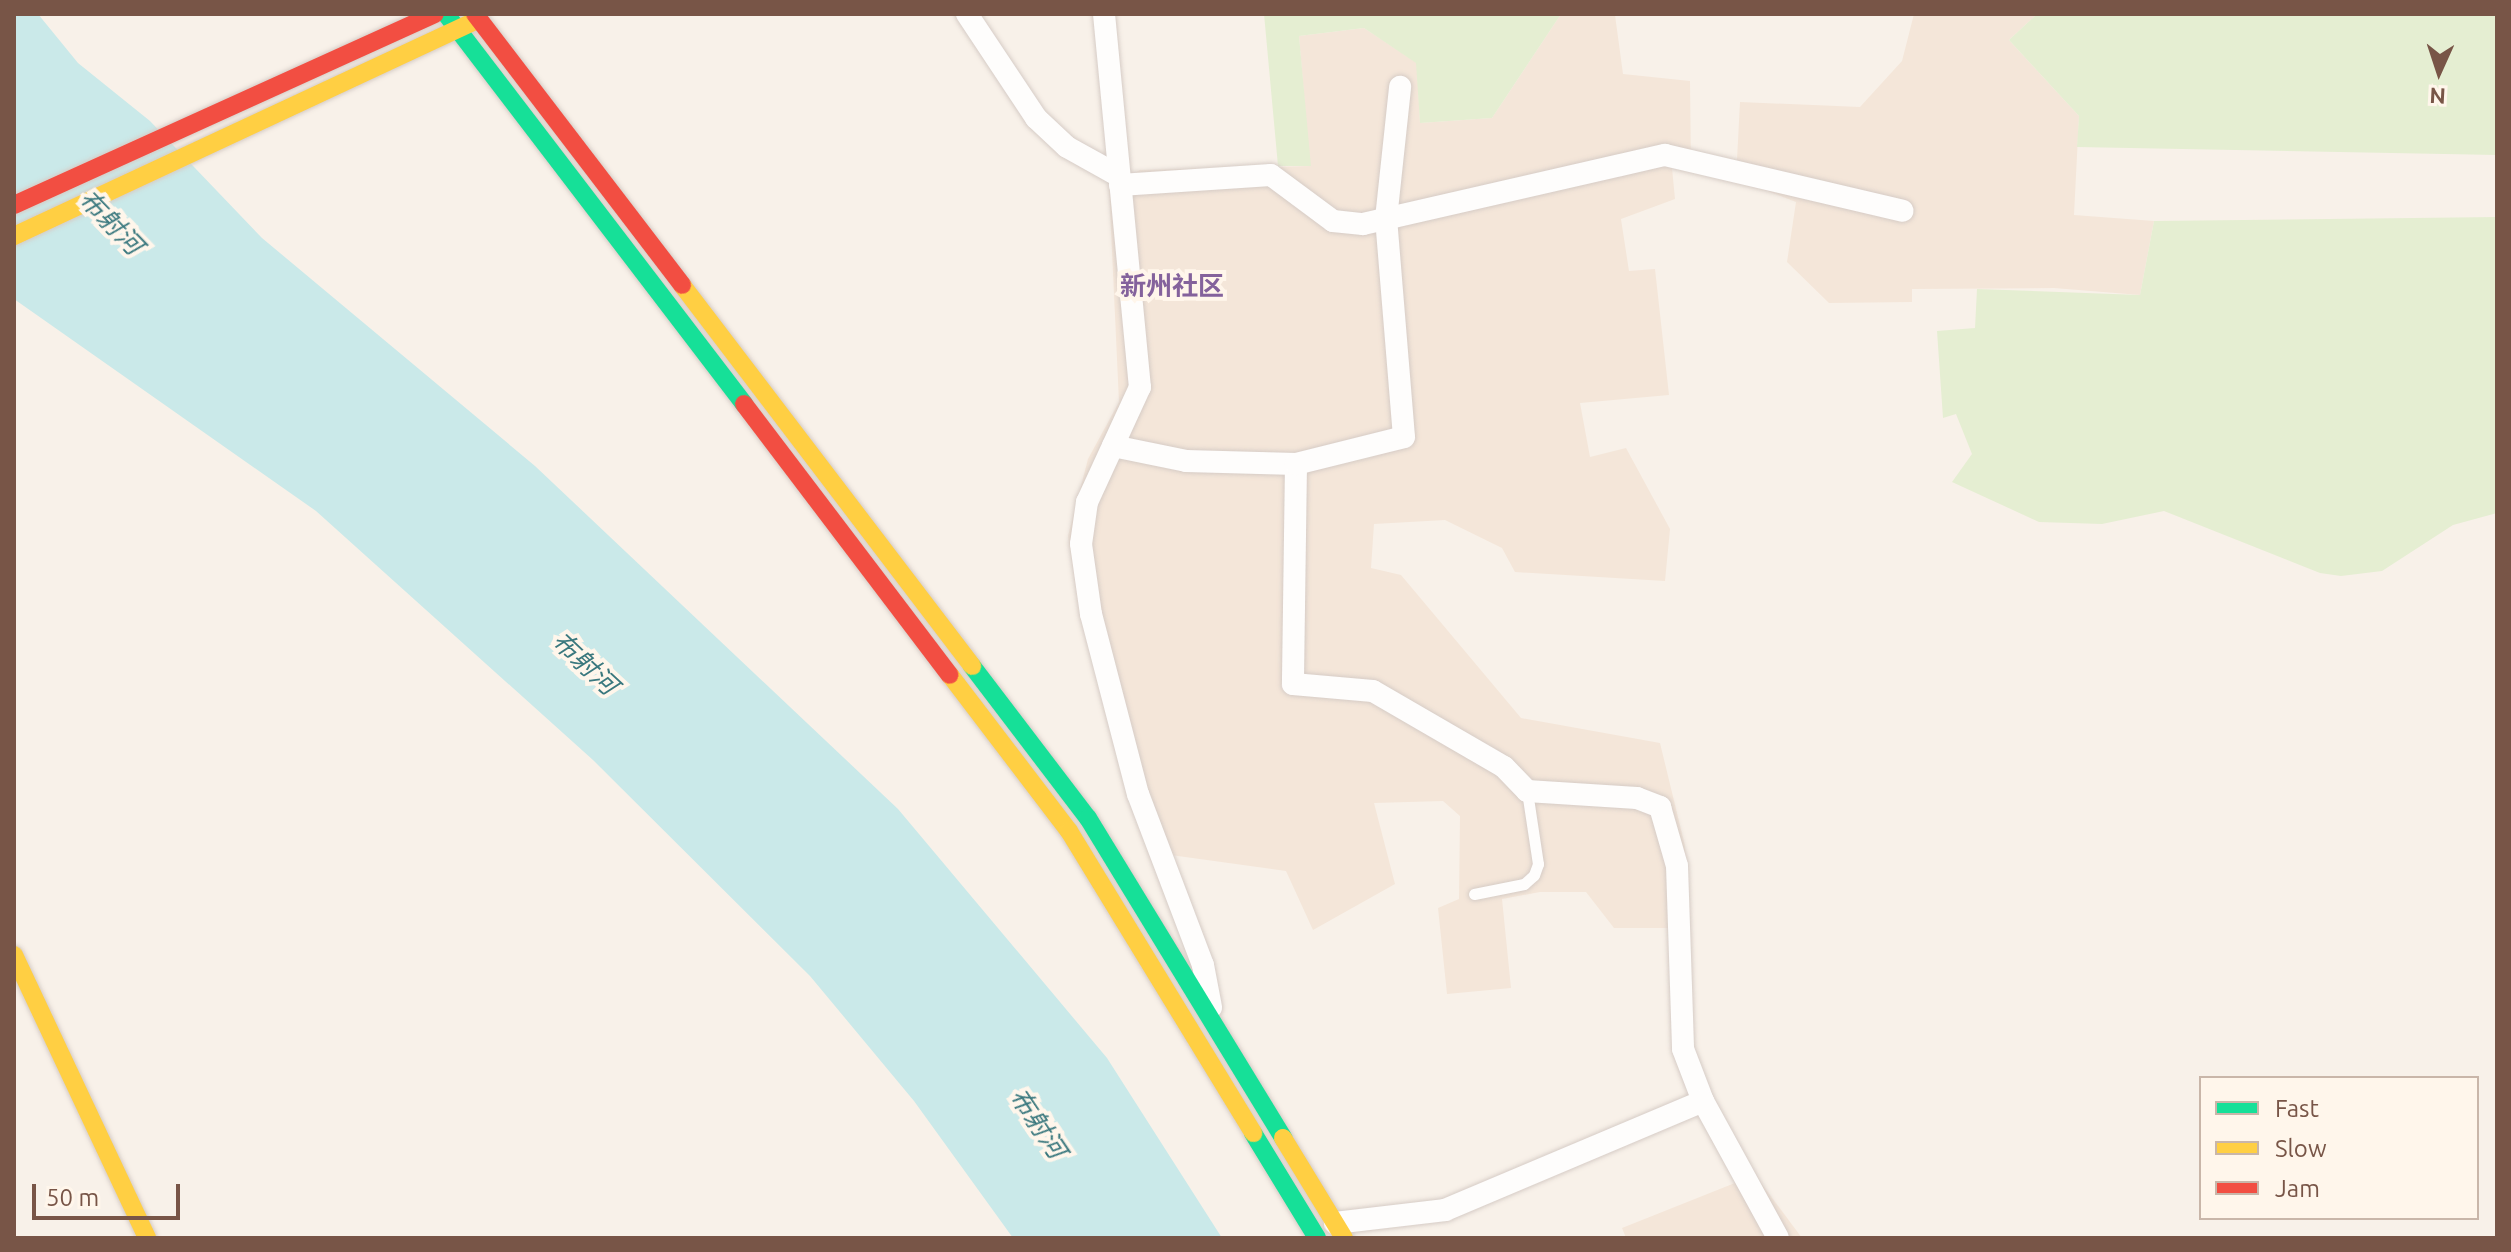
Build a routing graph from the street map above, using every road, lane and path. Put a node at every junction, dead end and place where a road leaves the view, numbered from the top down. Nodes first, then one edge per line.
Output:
1 (435, 14) edge
2 (446, 14) edge
3 (967, 14) edge
4 (1104, 14) edge
5 (482, 16) edge
6 (458, 29) junction
7 (1400, 87) dead end
8 (1120, 181) junction
9 (14, 205) edge
10 (1903, 211) dead end
11 (1386, 219) junction
12 (14, 236) edge
13 (1113, 446) junction
14 (1296, 464) junction
15 (1527, 791) junction
16 (1474, 894) dead end
17 (14, 955) edge
18 (1212, 1016) junction
19 (1703, 1101) junction
20 (1340, 1230) edge
21 (147, 1238) edge
22 (1317, 1238) edge
23 (1778, 1238) edge

1 - 9 main road
2 - 6 main road
3 - 8 street
4 - 8 street
5 - 6 main road
5 - 18 main road
6 - 12 main road
6 - 22 main road
7 - 11 street
8 - 11 street
8 - 13 street
10 - 11 street
11 - 14 street
13 - 14 street
13 - 18 street
14 - 15 street
15 - 16 lane
15 - 19 street
17 - 21 main road
18 - 20 main road
19 - 20 street
19 - 23 street

